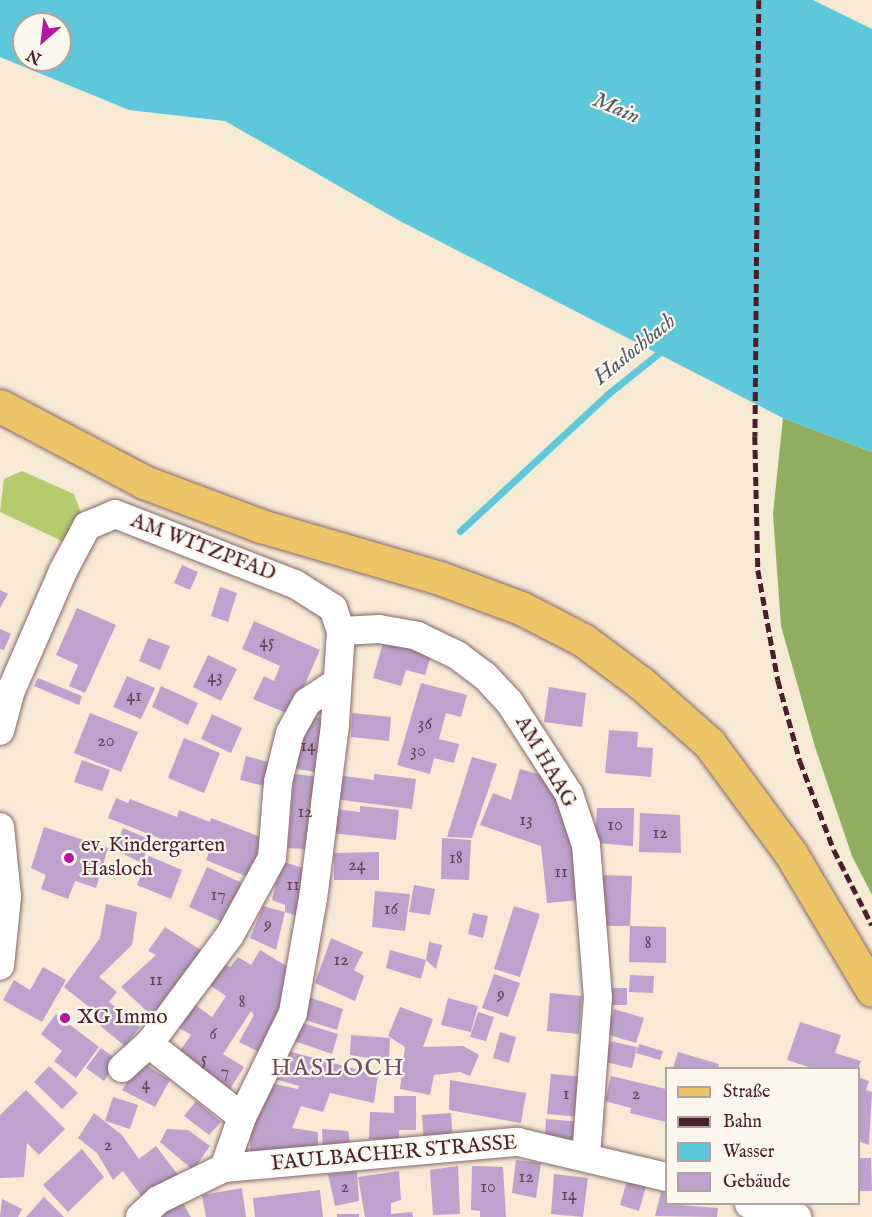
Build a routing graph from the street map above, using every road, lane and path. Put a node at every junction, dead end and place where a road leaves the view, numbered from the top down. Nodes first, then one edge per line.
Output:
1 (0, 406) edge
2 (341, 631) junction
3 (336, 683) junction
4 (0, 731) edge
5 (0, 827) edge
6 (4, 896) edge
7 (0, 966) edge
8 (872, 990) edge
9 (149, 1044) junction
10 (122, 1068) dead end
11 (242, 1117) junction
12 (586, 1156) junction
13 (224, 1168) junction
14 (665, 1178) edge
15 (760, 1209) edge
16 (140, 1217) edge
17 (797, 1217) edge

1 - 8 main road
2 - 3 street
2 - 4 street, AM WITZPFAD
2 - 12 street, AM HAAG
3 - 9 street
3 - 11 street
5 - 6 street
6 - 7 street
9 - 10 street
9 - 11 street
11 - 13 street
12 - 13 street, FAULBACHER STRASSE
12 - 14 street, FAULBACHER STRASSE
13 - 16 street
15 - 17 street

